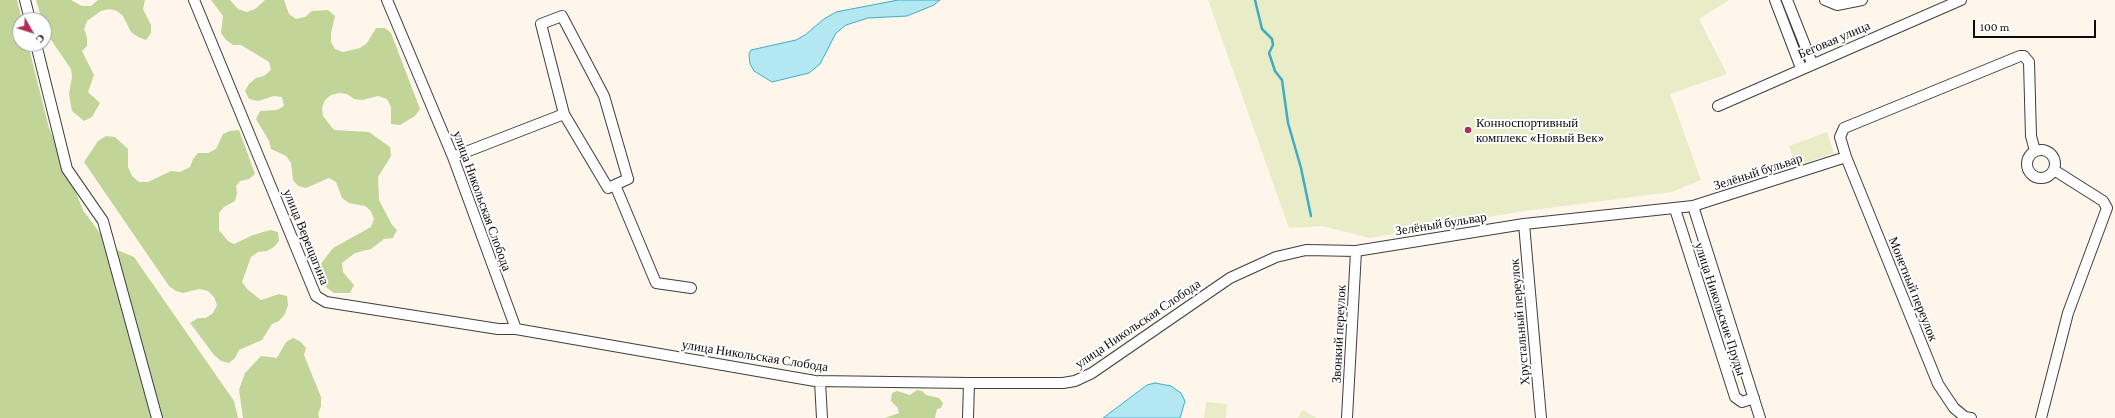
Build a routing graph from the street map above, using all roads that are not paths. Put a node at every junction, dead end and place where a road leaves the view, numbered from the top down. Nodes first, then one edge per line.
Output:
1 (25, 0) edge
2 (194, 0) edge
3 (388, 0) edge
4 (1775, 0) edge
5 (1787, 0) edge
6 (1825, 0) edge
7 (1862, 0) edge
8 (1961, 0) edge
9 (28, 12) edge
10 (38, 52) edge
11 (1812, 64) junction
12 (1801, 68) junction
13 (1718, 106) dead end
14 (564, 114) junction
15 (2035, 151) junction
16 (453, 157) junction
17 (1846, 157) junction
18 (2054, 170) junction
19 (614, 185) junction
20 (1693, 206) junction
21 (1675, 209) junction
22 (1524, 224) junction
23 (1356, 251) junction
24 (691, 288) dead end
25 (516, 329) junction
26 (820, 381) junction
27 (969, 383) junction
28 (1754, 398) junction
29 (157, 418) edge
30 (822, 418) edge
31 (968, 418) edge
32 (1347, 418) edge
33 (1541, 418) edge
34 (1760, 418) edge
35 (1971, 418) edge
36 (2041, 418) edge

1 - 9 street
2 - 25 street, улица Верещагина
3 - 16 street, улица Никольская Слобода
4 - 12 street
5 - 11 street
6 - 7 street
8 - 11 street, Беговая улица
10 - 29 street
11 - 12 street, Беговая улица
12 - 13 street, Беговая улица
14 - 16 street
14 - 19 street
14 - 19 street
15 - 17 street
15 - 18 street
15 - 18 street
16 - 25 street, улица Никольская Слобода
17 - 20 street, Зелёный бульвар
17 - 35 street, Монетный переулок
18 - 36 street
19 - 24 street
20 - 21 street, Зелёный бульвар
20 - 28 street, улица Никольские Пруды
21 - 22 street, Зелёный бульвар
21 - 28 street, улица Никольские Пруды
22 - 23 street, Зелёный бульвар
22 - 33 street, Хрустальный переулок
23 - 27 street, улица Никольская Слобода
23 - 32 street, Звонкий переулок
25 - 26 street, улица Никольская Слобода
26 - 27 street, улица Никольская Слобода
26 - 30 street
27 - 31 street
28 - 34 street, улица Никольские Пруды

